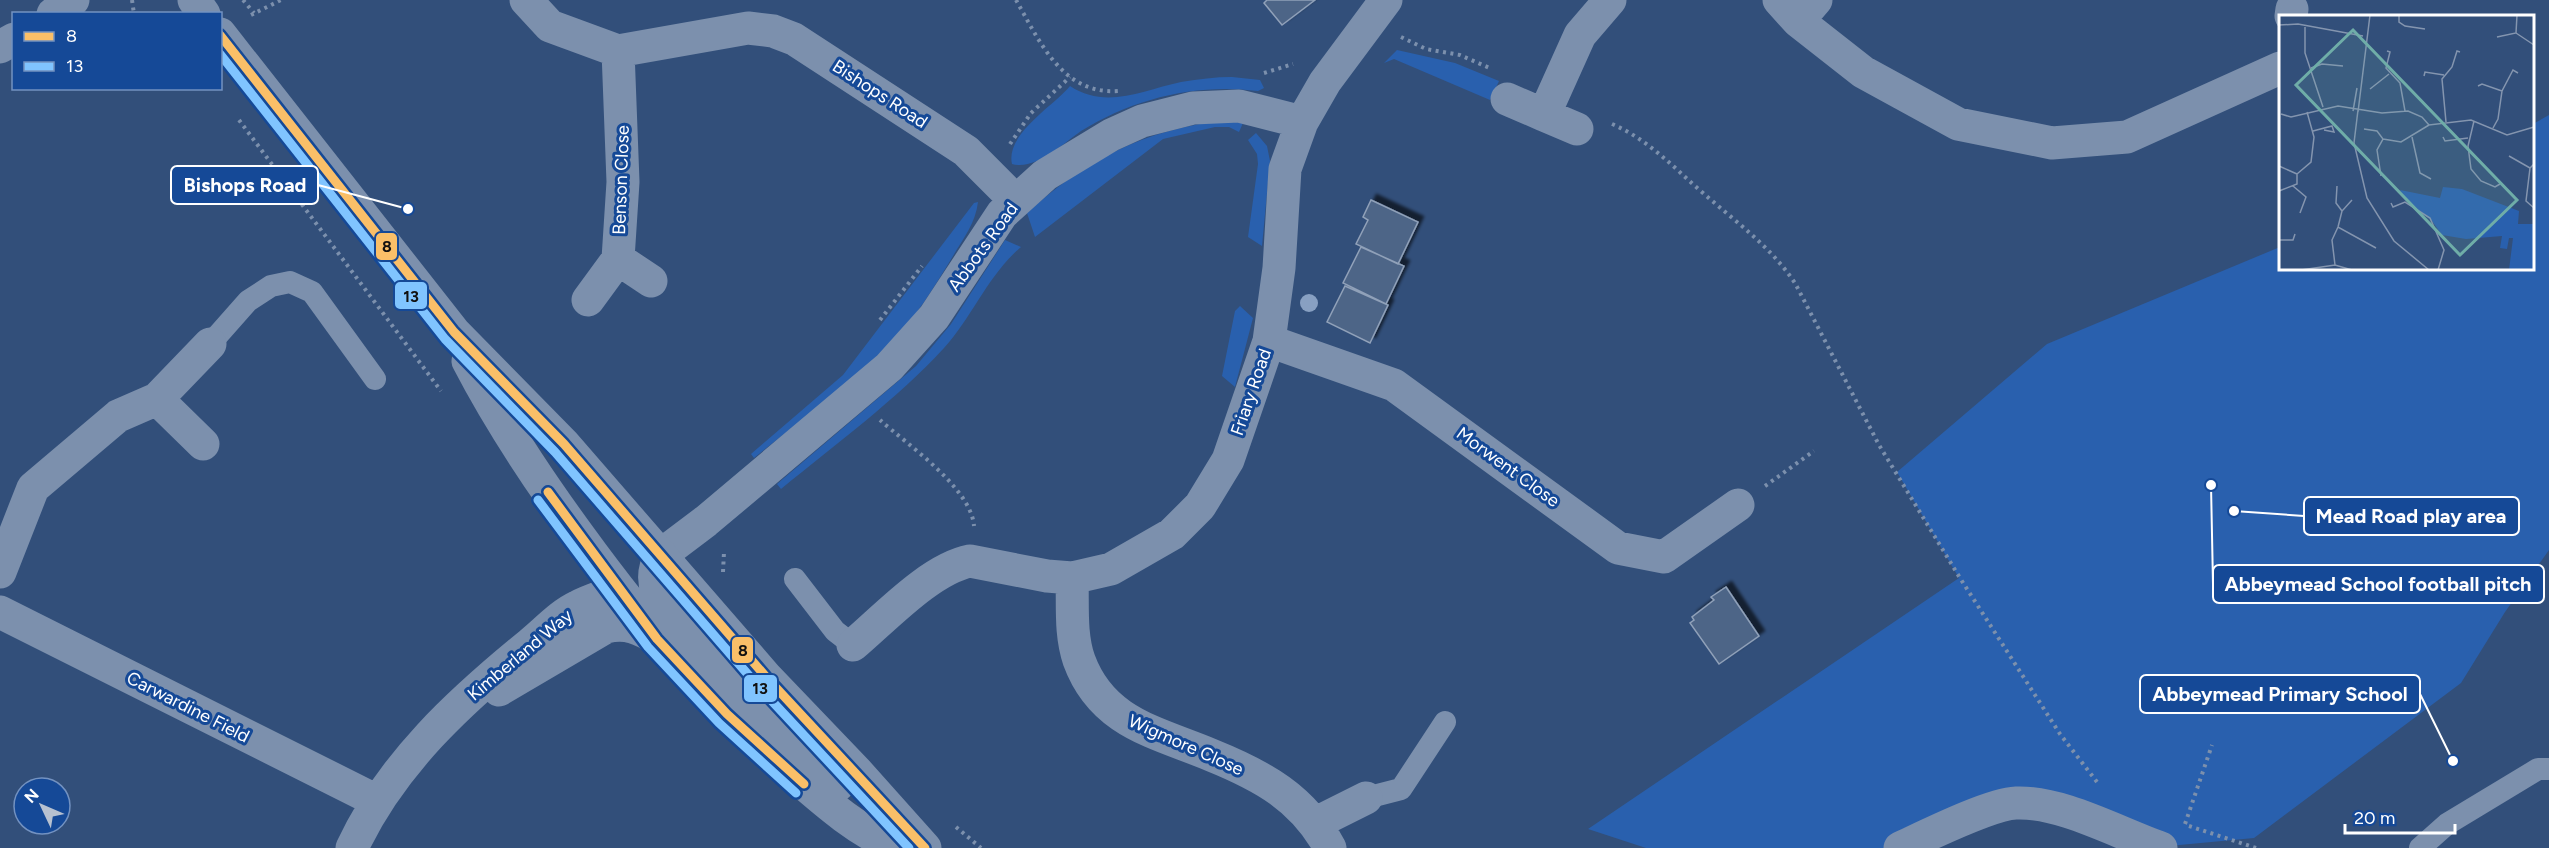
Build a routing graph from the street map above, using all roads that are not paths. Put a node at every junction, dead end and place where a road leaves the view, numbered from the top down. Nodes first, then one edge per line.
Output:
1 (73, 0) edge
2 (526, 0) edge
3 (1610, 0) edge
4 (1798, 7) edge
5 (1378, 11) edge
6 (55, 12) edge
7 (222, 37) edge
8 (618, 51) junction
9 (2279, 68) edge
10 (1503, 85) road end
11 (1545, 115) junction
12 (1302, 122) junction
13 (1590, 125) road end
14 (1015, 200) junction
15 (618, 259) junction
16 (651, 281) dead end
17 (588, 300) dead end
18 (454, 332) junction
19 (1269, 341) junction
20 (210, 344) joint
21 (375, 379) dead end
22 (157, 399) junction
23 (203, 444) dead end
24 (1738, 505) road end
25 (588, 547) junction
26 (661, 555) junction
27 (0, 572) edge
28 (1072, 578) junction
29 (795, 579) dead end
30 (619, 590) junction
31 (0, 612) edge
32 (584, 621) junction
33 (657, 639) junction
34 (853, 645) joint
35 (1445, 722) dead end
36 (2549, 769) edge
37 (1366, 798) joint
38 (377, 801) junction
39 (1323, 835) edge
40 (352, 848) edge
41 (898, 848) edge
42 (913, 848) edge
43 (925, 848) edge
44 (1900, 848) edge
45 (2159, 848) edge
46 (2420, 848) edge

1 - 6 street
2 - 8 street
3 - 11 street
4 - 9 street
5 - 12 street
7 - 18 street
8 - 14 street, Bishops Road
8 - 15 street, Benson Close
10 - 11 street
11 - 13 street
12 - 14 street, Abbots Road
12 - 19 street, Friary Road
14 - 26 street, Abbots Road
15 - 16 street
15 - 17 street, Benson Close
18 - 25 street
18 - 26 street
19 - 24 street, Morwent Close
19 - 28 street, Friary Road
20 - 21 lane
20 - 22 street
22 - 23 street
22 - 27 street
25 - 30 street
25 - 32 street
26 - 30 street, Abbots Road
26 - 42 street
26 - 43 street
28 - 34 street
28 - 39 street, Wigmore Close
29 - 34 lane
30 - 32 street, Kimberland Way
30 - 33 street
31 - 38 street, Carwardine Field
32 - 33 street, Kimberland Way
32 - 38 street, Kimberland Way
33 - 41 street
35 - 37 lane
36 - 46 lane
37 - 39 street
38 - 40 street, Kimberland Way
44 - 45 street

